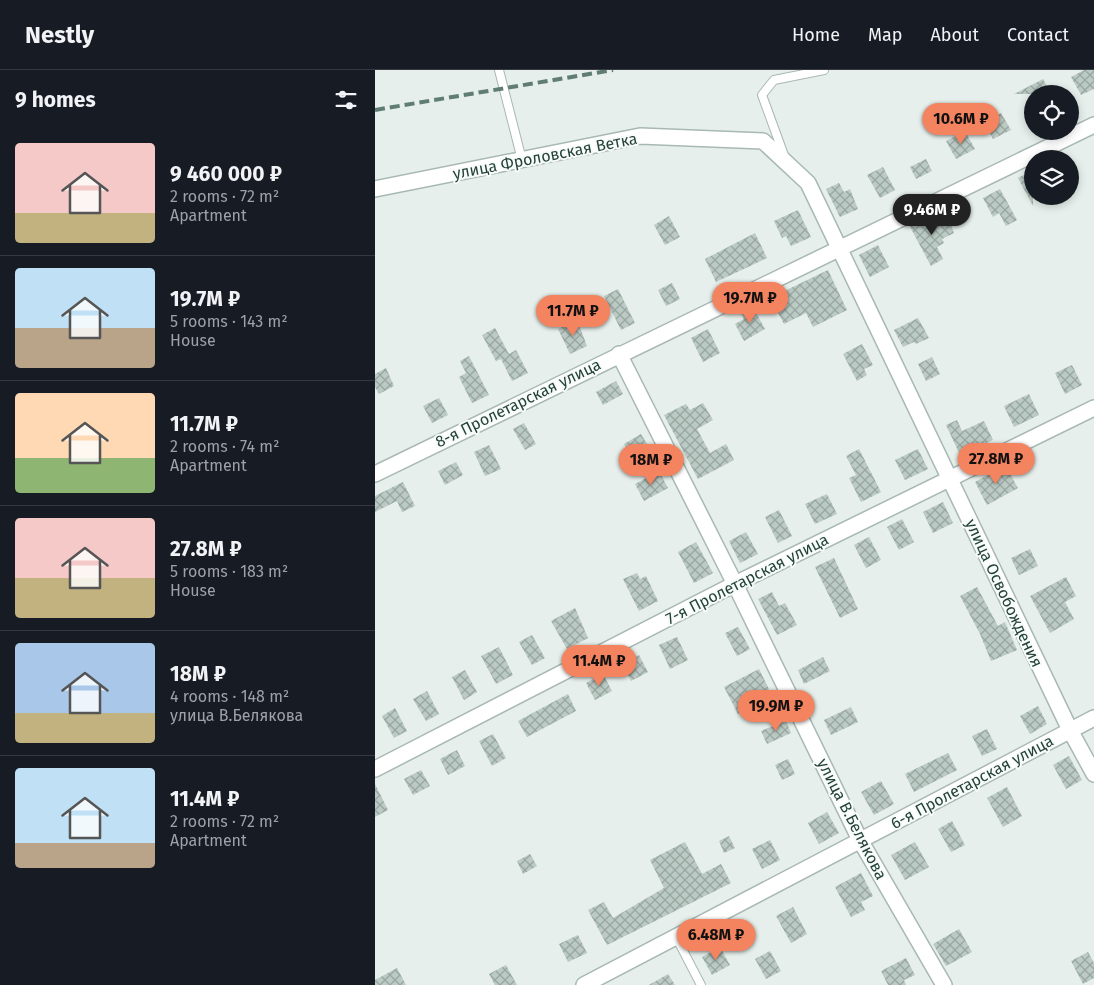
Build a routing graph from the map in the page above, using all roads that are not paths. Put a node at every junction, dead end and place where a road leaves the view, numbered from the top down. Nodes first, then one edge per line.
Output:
1 (499, 70) edge
2 (824, 70) edge
3 (1094, 124) edge
4 (522, 160) junction
5 (787, 164) junction
6 (375, 189) edge
7 (840, 247) junction
8 (619, 354) junction
9 (1094, 408) edge
10 (375, 474) edge
11 (950, 479) junction
12 (735, 584) junction
13 (1094, 718) edge
14 (1070, 730) junction
15 (375, 769) edge
16 (1094, 774) edge
17 (860, 840) junction
18 (676, 937) junction
19 (584, 985) edge
20 (701, 985) edge
21 (944, 985) edge

1 - 4 lane
2 - 5 lane
3 - 7 street, 8-я Пролетарская улица
4 - 5 street, улица Фроловская Ветка
4 - 6 street, улица Фроловская Ветка
5 - 7 street, улица Фроловская Ветка
7 - 8 street, 8-я Пролетарская улица
7 - 11 street, улица Освобождения
8 - 10 street, 8-я Пролетарская улица
8 - 12 street, улица В.Белякова
9 - 11 street, 7-я Пролетарская улица
11 - 12 street, 7-я Пролетарская улица
11 - 14 street, улица Освобождения
12 - 15 street, 7-я Пролетарская улица
12 - 17 street, улица В.Белякова
13 - 14 street, 6-я Пролетарская улица
14 - 16 street, улица Освобождения
14 - 17 street, 6-я Пролетарская улица
17 - 18 street, 6-я Пролетарская улица
17 - 21 street, улица В.Белякова
18 - 19 street, 6-я Пролетарская улица
18 - 20 lane

